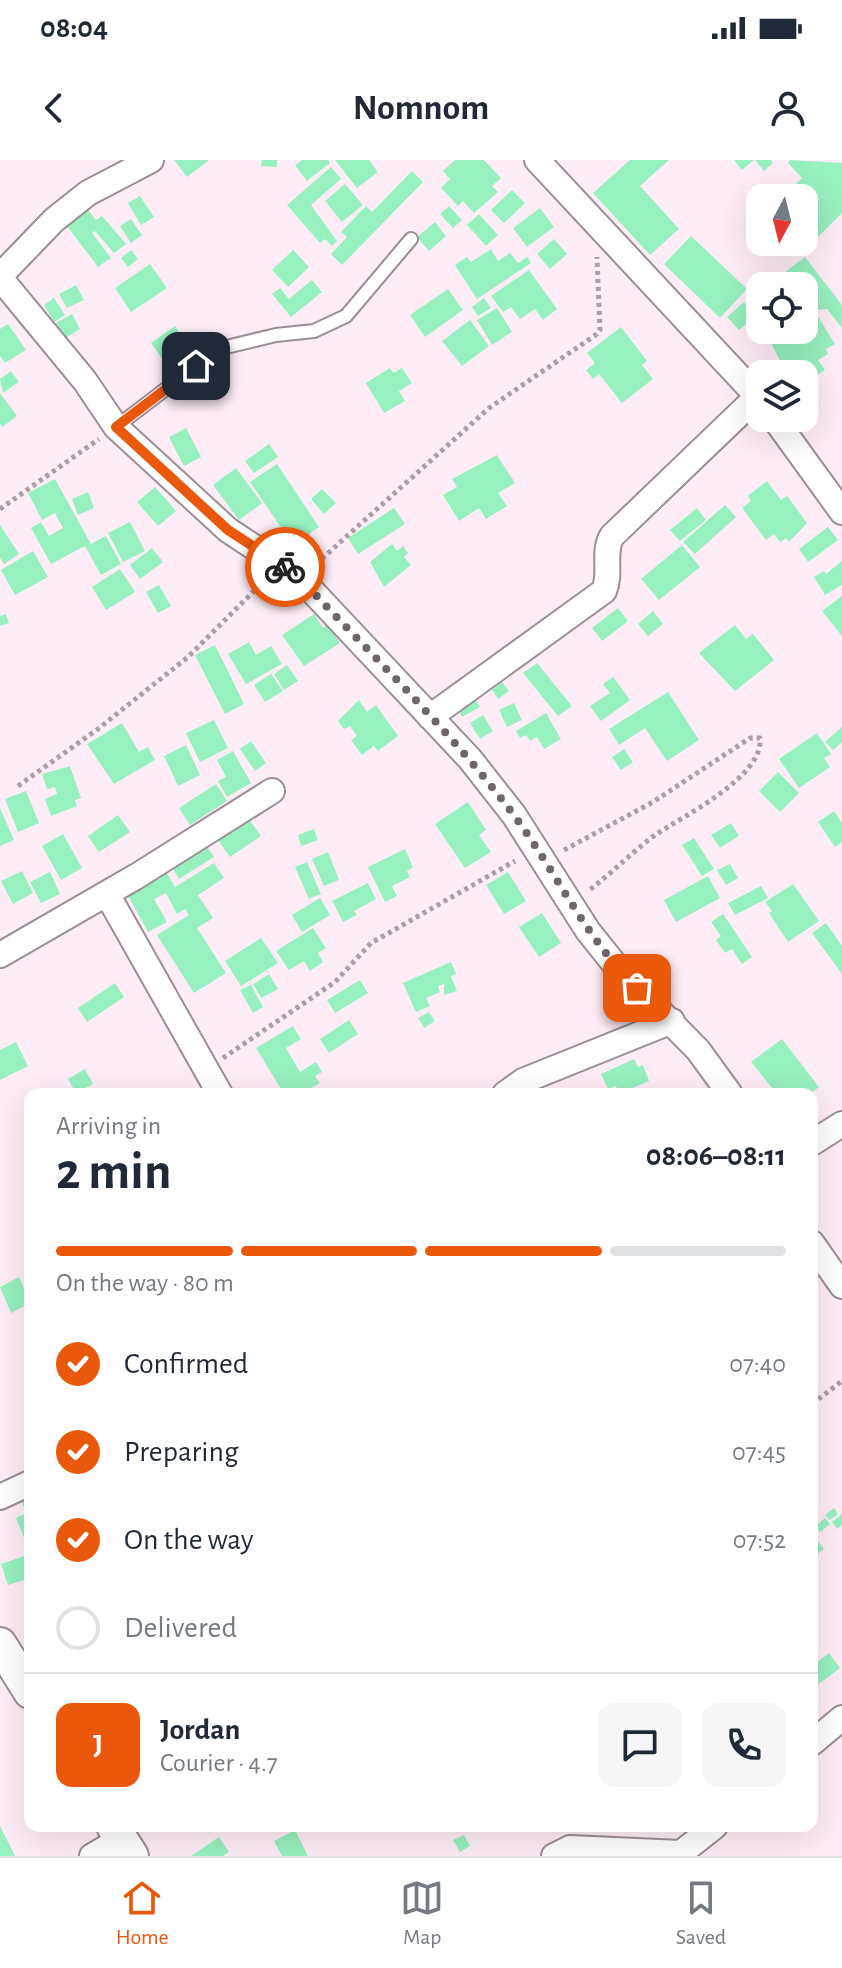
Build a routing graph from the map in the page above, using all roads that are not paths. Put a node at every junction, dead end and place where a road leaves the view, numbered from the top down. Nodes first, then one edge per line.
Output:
1 (151, 160) edge
2 (537, 160) edge
3 (411, 239) dead end
4 (0, 277) edge
5 (746, 383) edge
6 (746, 409) edge
7 (116, 427) junction
8 (784, 432) edge
9 (842, 512) edge
10 (430, 717) junction
11 (272, 791) dead end
12 (107, 894) junction
13 (0, 955) edge
14 (672, 1021) junction
15 (217, 1088) edge
16 (514, 1088) edge
17 (726, 1088) edge
18 (842, 1124) edge
19 (818, 1139) edge
20 (818, 1252) edge
21 (842, 1286) edge
22 (24, 1486) edge
23 (0, 1497) edge
24 (0, 1644) edge
25 (24, 1682) edge
26 (842, 1718) edge
27 (818, 1738) edge
28 (707, 1832) edge
29 (122, 1840) edge
30 (92, 1856) edge
31 (554, 1856) edge

1 - 4 street
2 - 5 street
3 - 7 lane
4 - 7 street
6 - 10 street
7 - 10 street
8 - 9 street
10 - 14 street
11 - 12 street
12 - 13 street
12 - 15 street
14 - 16 street
14 - 17 street
18 - 19 street
20 - 21 street
22 - 23 street
24 - 25 street
26 - 27 street
28 - 31 street
29 - 30 street

